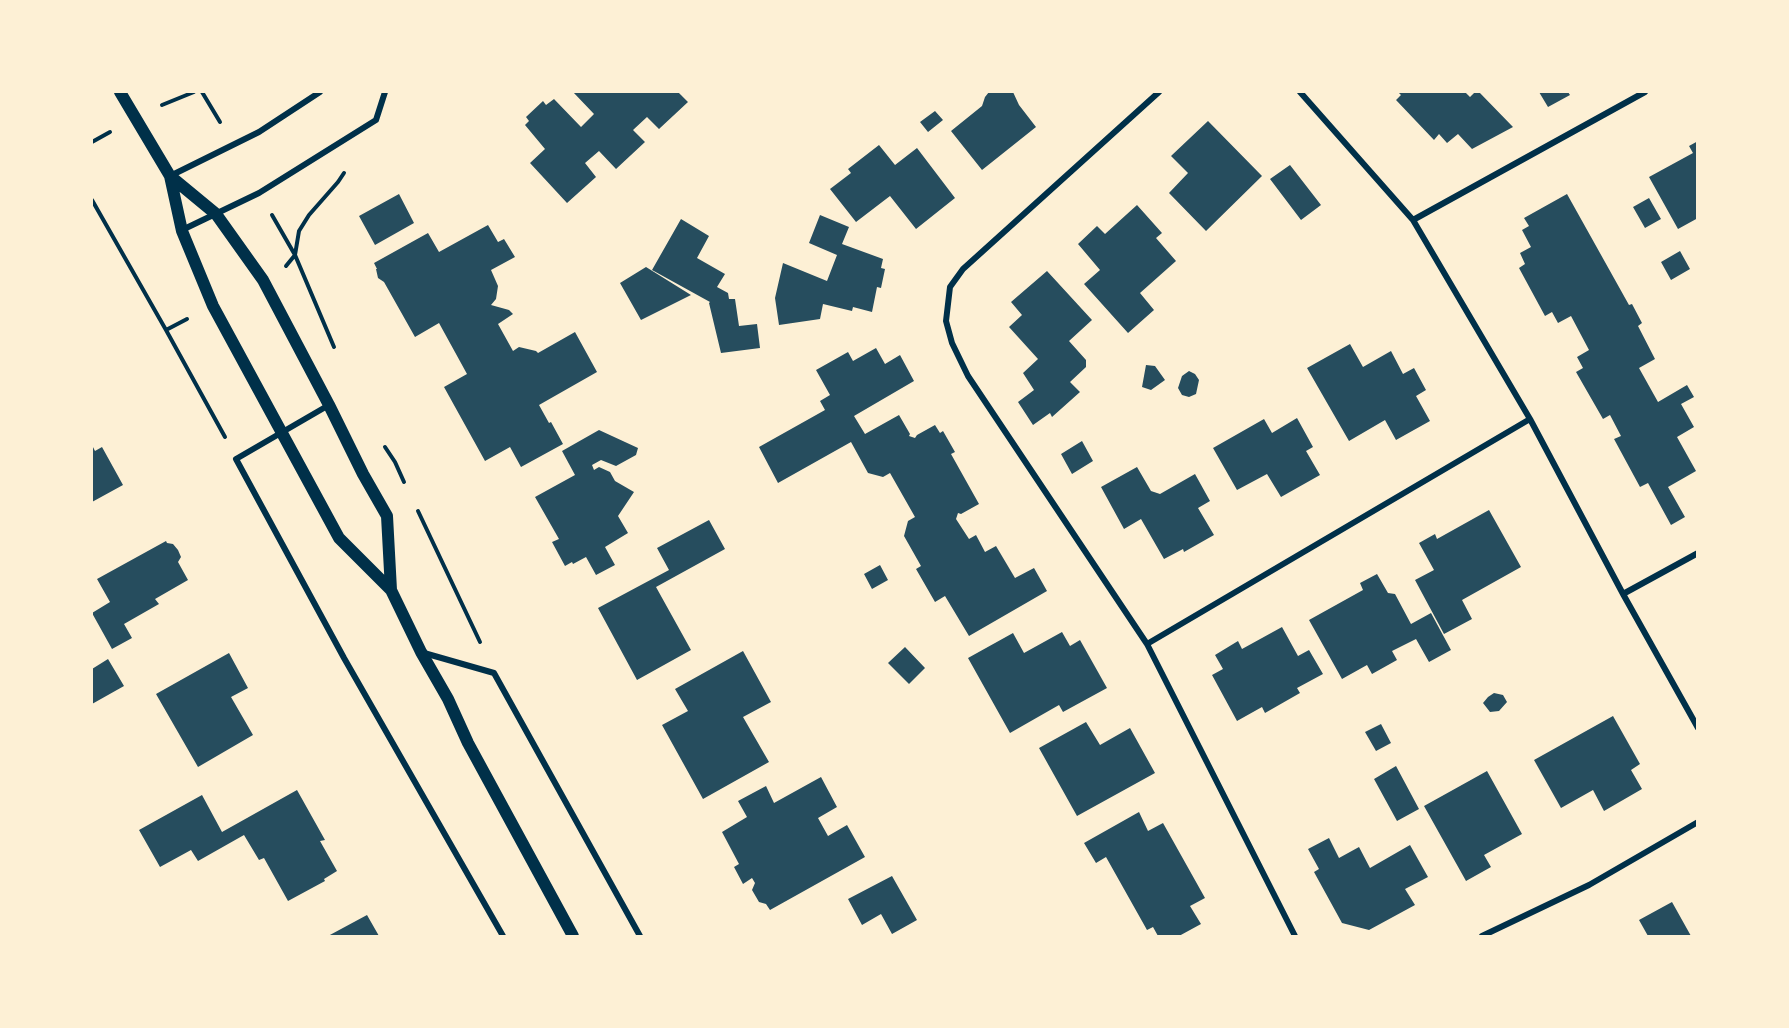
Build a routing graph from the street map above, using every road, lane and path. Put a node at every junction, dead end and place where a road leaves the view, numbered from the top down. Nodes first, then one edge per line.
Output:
1 (120, 92) edge
2 (320, 92) edge
3 (385, 92) edge
4 (1159, 92) edge
5 (1300, 92) edge
6 (1645, 92) edge
7 (349, 164) dead end
8 (170, 176) junction
9 (92, 200) edge
10 (216, 214) junction
11 (1413, 220) junction
12 (182, 231) junction
13 (263, 280) junction
14 (213, 306) junction
15 (166, 330) junction
16 (329, 405) junction
17 (1530, 419) junction
18 (282, 432) junction
19 (236, 459) junction
20 (1698, 553) edge
21 (391, 590) junction
22 (1623, 594) junction
23 (1148, 644) junction
24 (421, 652) junction
25 (1698, 728) edge
26 (1698, 822) edge
27 (503, 936) edge
28 (573, 936) edge
29 (640, 936) edge
30 (1294, 936) edge
31 (1482, 936) edge

1 - 8 main road
2 - 8 street
3 - 10 street
4 - 23 street
5 - 11 street
6 - 11 street
7 - 13 path
8 - 10 main road
8 - 12 main road
9 - 15 path
10 - 12 street
10 - 13 main road
11 - 17 street
12 - 14 main road
13 - 16 main road
14 - 15 path
14 - 18 main road
15 - 19 path
16 - 18 street
16 - 21 main road
17 - 22 street
17 - 23 street
18 - 19 street
18 - 21 main road
19 - 27 street
20 - 22 street
21 - 24 main road
22 - 25 street
23 - 30 street
24 - 28 main road
24 - 29 street
26 - 31 street

